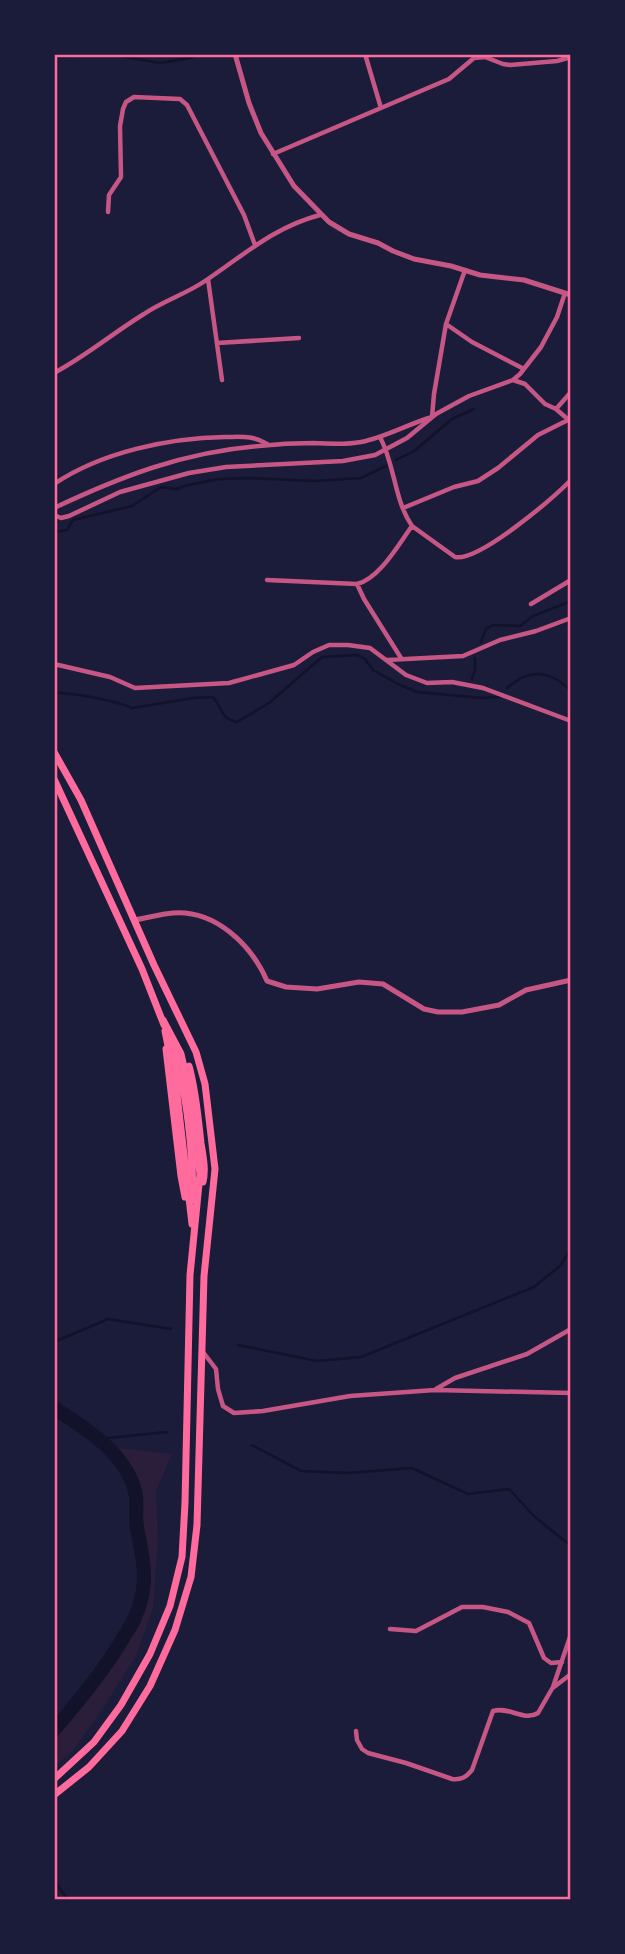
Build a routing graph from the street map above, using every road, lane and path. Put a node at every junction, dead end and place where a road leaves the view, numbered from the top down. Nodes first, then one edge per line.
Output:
1 (235, 54) edge
2 (365, 54) edge
3 (571, 57) edge
4 (381, 108) junction
5 (273, 154) junction
6 (108, 212) dead end
7 (320, 215) junction
8 (255, 245) junction
9 (466, 270) junction
10 (208, 279) junction
11 (568, 294) edge
12 (446, 324) junction
13 (299, 338) dead end
14 (217, 343) junction
15 (525, 369) junction
16 (54, 373) edge
17 (222, 380) dead end
18 (513, 380) junction
19 (571, 392) edge
20 (556, 409) junction
21 (432, 417) junction
22 (569, 421) edge
23 (380, 436) junction
24 (268, 445) junction
25 (387, 449) junction
26 (571, 480) edge
27 (54, 484) edge
28 (54, 508) edge
29 (403, 508) junction
30 (54, 515) edge
31 (412, 526) junction
32 (267, 580) dead end
33 (571, 580) edge
34 (357, 584) junction
35 (531, 604) dead end
36 (571, 618) edge
37 (402, 659) junction
38 (386, 660) junction
39 (54, 664) edge
40 (571, 721) edge
41 (54, 752) edge
42 (54, 779) edge
43 (134, 920) junction
44 (571, 980) edge
45 (163, 1020) junction
46 (193, 1239) junction
47 (571, 1329) edge
48 (202, 1352) junction
49 (435, 1390) junction
50 (571, 1393) edge
51 (390, 1629) dead end
52 (571, 1634) edge
53 (562, 1662) junction
54 (571, 1674) edge
55 (553, 1687) junction
56 (356, 1731) dead end
57 (54, 1779) edge
58 (54, 1795) edge

1 - 5 street
2 - 4 street
3 - 4 street
4 - 5 street
5 - 7 street
6 - 8 street
7 - 8 street
7 - 9 street
8 - 10 street
9 - 11 street
9 - 12 street
10 - 14 street
10 - 16 street
11 - 15 street
12 - 15 street
12 - 21 street
13 - 14 street
14 - 17 street
15 - 18 street
18 - 20 street
18 - 21 street
19 - 20 street
20 - 22 street
21 - 23 street
21 - 25 street
22 - 29 street
23 - 24 street
23 - 25 street
24 - 27 street
24 - 28 street
25 - 29 street
25 - 30 street
26 - 31 street
29 - 31 street
31 - 34 street
32 - 34 street
33 - 35 street
34 - 37 street
36 - 37 street
37 - 38 street
38 - 39 street
38 - 40 street
41 - 43 highway
42 - 45 highway
43 - 44 street
43 - 48 highway
45 - 46 highway
45 - 46 highway
45 - 46 highway
46 - 57 highway
47 - 49 street
48 - 49 street
48 - 58 highway
49 - 50 street
51 - 53 street
52 - 53 street
53 - 55 street
54 - 55 street
55 - 56 street

